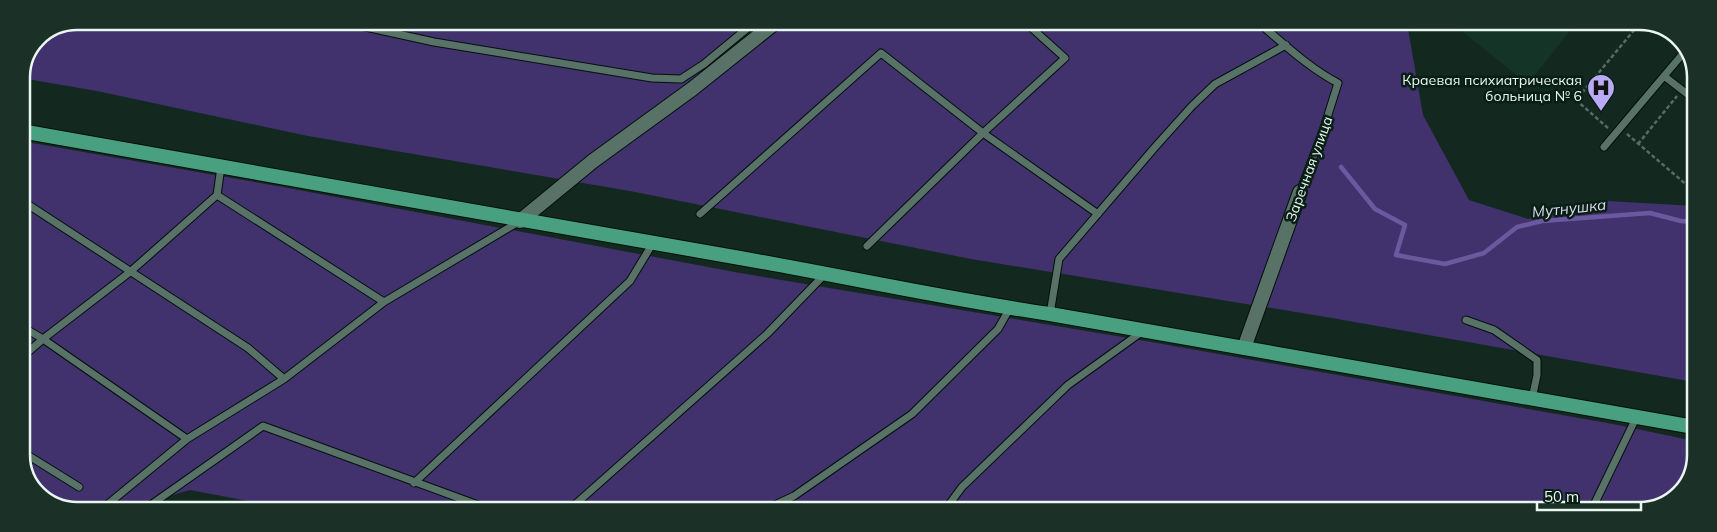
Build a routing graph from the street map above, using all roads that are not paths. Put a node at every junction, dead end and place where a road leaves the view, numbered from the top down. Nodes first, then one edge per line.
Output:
1 (382, 30) edge
2 (745, 30) edge
3 (766, 30) edge
4 (1034, 30) edge
5 (1268, 30) edge
6 (1286, 45) junction
7 (1682, 55) edge
8 (1664, 76) junction
9 (1687, 94) edge
10 (30, 133) edge
11 (983, 133) junction
12 (1604, 147) dead end
13 (221, 167) junction
14 (1300, 192) joint
15 (217, 195) junction
16 (30, 206) edge
17 (700, 214) dead end
18 (1098, 214) junction
19 (520, 221) junction
20 (653, 243) junction
21 (866, 246) dead end
22 (130, 272) junction
23 (826, 273) junction
24 (384, 302) junction
25 (1010, 308) junction
26 (1050, 314) junction
27 (1466, 320) dead end
28 (1144, 330) junction
29 (30, 331) edge
30 (43, 339) junction
31 (1244, 348) junction
32 (30, 350) edge
33 (284, 379) junction
34 (1532, 400) junction
35 (1636, 418) junction
36 (1687, 426) edge
37 (187, 439) junction
38 (30, 457) edge
39 (414, 483) junction
40 (79, 487) dead end
41 (110, 502) edge
42 (156, 502) edge
43 (469, 502) edge
44 (578, 502) edge
45 (781, 502) edge
46 (951, 502) edge
47 (1595, 502) edge

1 - 2 lane
3 - 19 street
4 - 11 lane
5 - 6 lane, Заречная улица
6 - 14 lane, Заречная улица
6 - 18 lane
7 - 8 lane
8 - 9 lane
8 - 12 lane
10 - 13 main road
11 - 17 lane
11 - 18 lane
11 - 21 lane
13 - 15 lane
13 - 19 main road
14 - 31 street, Заречная улица
15 - 22 lane
15 - 24 lane
16 - 22 lane
18 - 26 lane
19 - 20 main road
19 - 24 lane
20 - 23 main road
20 - 39 lane
22 - 30 lane
22 - 33 lane
23 - 25 main road
23 - 44 lane
24 - 33 lane
25 - 26 main road
25 - 45 lane
26 - 28 main road
27 - 34 lane
28 - 31 main road
28 - 46 lane
29 - 30 lane
30 - 32 lane
30 - 37 lane
31 - 34 main road
33 - 37 lane
34 - 35 main road
35 - 36 main road
35 - 47 lane
37 - 41 lane
38 - 40 lane
39 - 42 lane
39 - 43 lane

